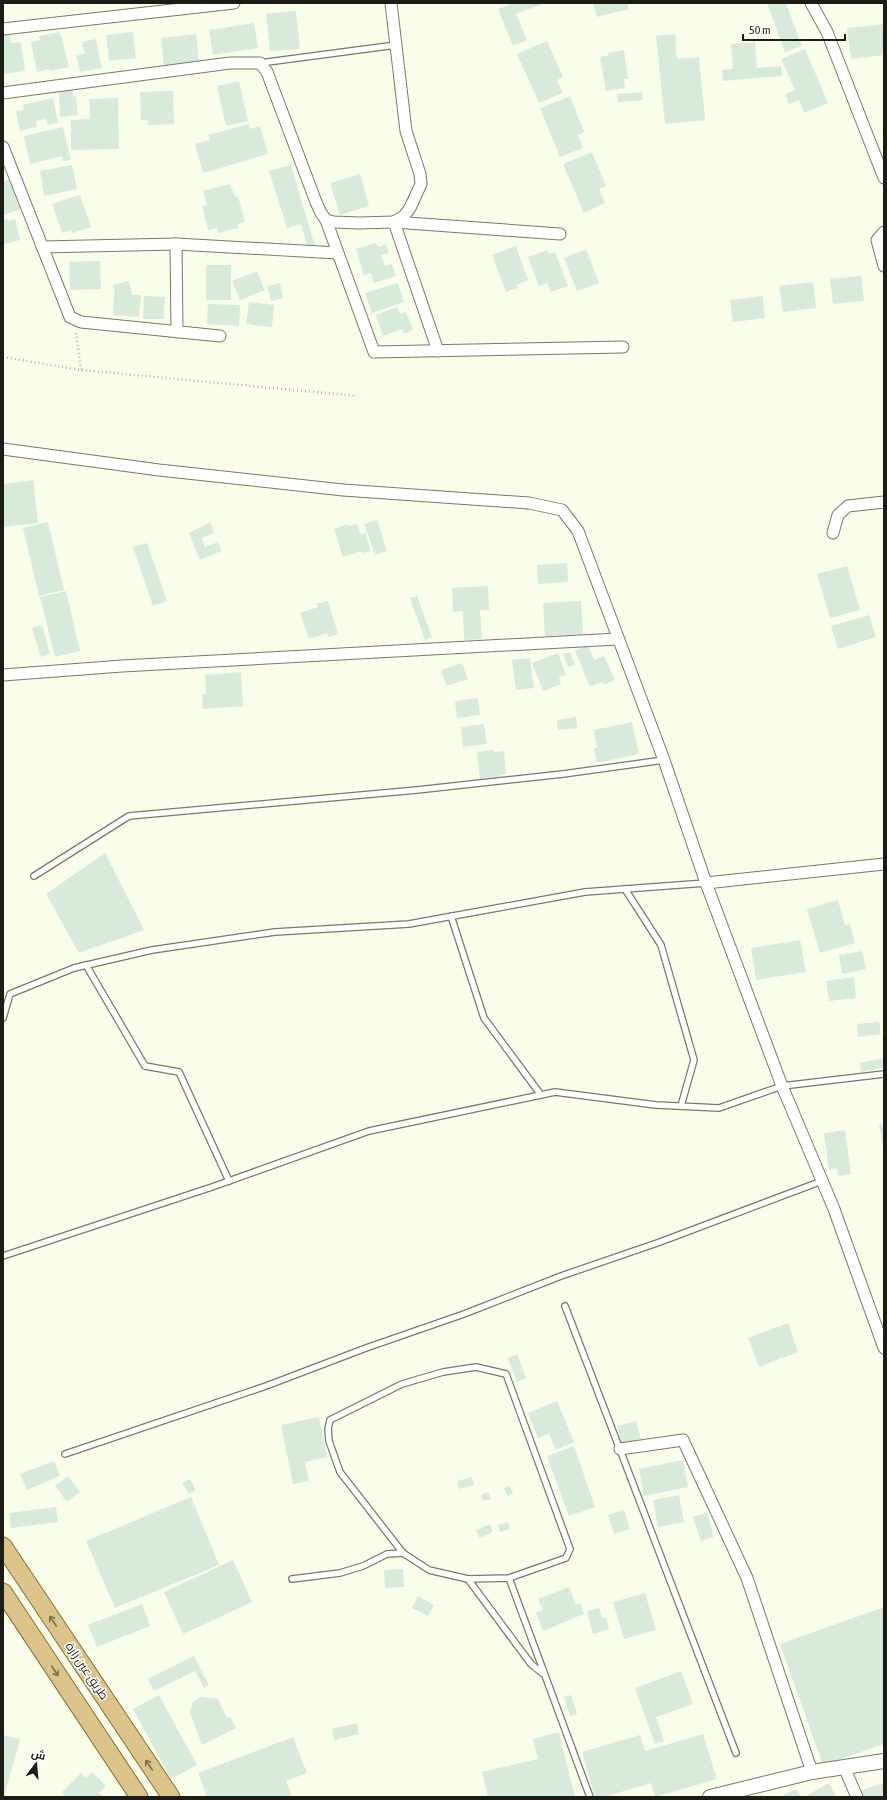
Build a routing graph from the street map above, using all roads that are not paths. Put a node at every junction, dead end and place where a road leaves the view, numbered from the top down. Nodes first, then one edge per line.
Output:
1 (234, 3) edge
2 (391, 3) edge
3 (811, 3) edge
4 (3, 29) edge
5 (396, 45) junction
6 (260, 64) junction
7 (3, 92) edge
8 (3, 147) edge
9 (7, 171) edge
10 (884, 178) edge
11 (326, 220) junction
12 (394, 222) junction
13 (884, 232) edge
14 (560, 234) dead end
15 (176, 244) junction
16 (42, 247) junction
17 (338, 253) junction
18 (884, 266) edge
19 (177, 332) junction
20 (220, 336) dead end
21 (623, 347) dead end
22 (438, 351) junction
23 (3, 449) edge
24 (884, 502) edge
25 (833, 533) dead end
26 (617, 639) junction
27 (3, 675) edge
28 (664, 760) junction
29 (884, 864) edge
30 (34, 876) dead end
31 (706, 883) junction
32 (625, 889) junction
33 (451, 916) junction
34 (86, 965) junction
35 (3, 1018) edge
36 (884, 1074) edge
37 (782, 1086) junction
38 (541, 1095) junction
39 (681, 1106) junction
40 (229, 1181) junction
41 (822, 1181) junction
42 (3, 1256) edge
43 (565, 1306) dead end
44 (884, 1348) edge
45 (620, 1450) junction
46 (64, 1454) dead end
47 (3, 1546) edge
48 (403, 1553) junction
49 (509, 1578) junction
50 (292, 1579) dead end
51 (468, 1579) junction
52 (3, 1592) edge
53 (544, 1675) junction
54 (736, 1753) dead end
55 (884, 1760) edge
56 (844, 1767) junction
57 (812, 1772) junction
58 (139, 1797) edge
59 (171, 1797) edge
60 (590, 1797) edge
61 (710, 1797) edge
62 (857, 1797) edge

1 - 4 street
2 - 5 street
3 - 10 street
5 - 6 lane
5 - 12 street
6 - 7 street
6 - 11 street
8 - 9 street
9 - 16 street
11 - 12 street
11 - 17 street
12 - 14 street
12 - 22 street
13 - 18 street
15 - 16 street
15 - 17 street
15 - 19 street
16 - 19 street
17 - 22 street
19 - 20 street
21 - 22 street
23 - 26 street
24 - 25 street
26 - 27 street
26 - 28 street
28 - 30 lane
28 - 31 street
29 - 31 street
31 - 32 lane
31 - 37 street
32 - 33 lane
32 - 39 lane
33 - 34 lane
33 - 38 lane
34 - 35 lane
34 - 40 lane
36 - 37 lane
37 - 39 lane
37 - 41 street
38 - 39 lane
38 - 40 lane
40 - 42 lane
41 - 44 street
41 - 46 lane
43 - 45 lane
45 - 54 lane
45 - 57 street
59 -> 47 main road, طريق عين زارة
48 - 49 lane
48 - 50 lane
48 - 51 lane
49 - 51 lane
49 - 53 lane
51 - 53 lane
52 -> 58 main road
53 - 60 lane
55 - 56 street
56 - 57 street
56 - 62 street
57 - 61 street

